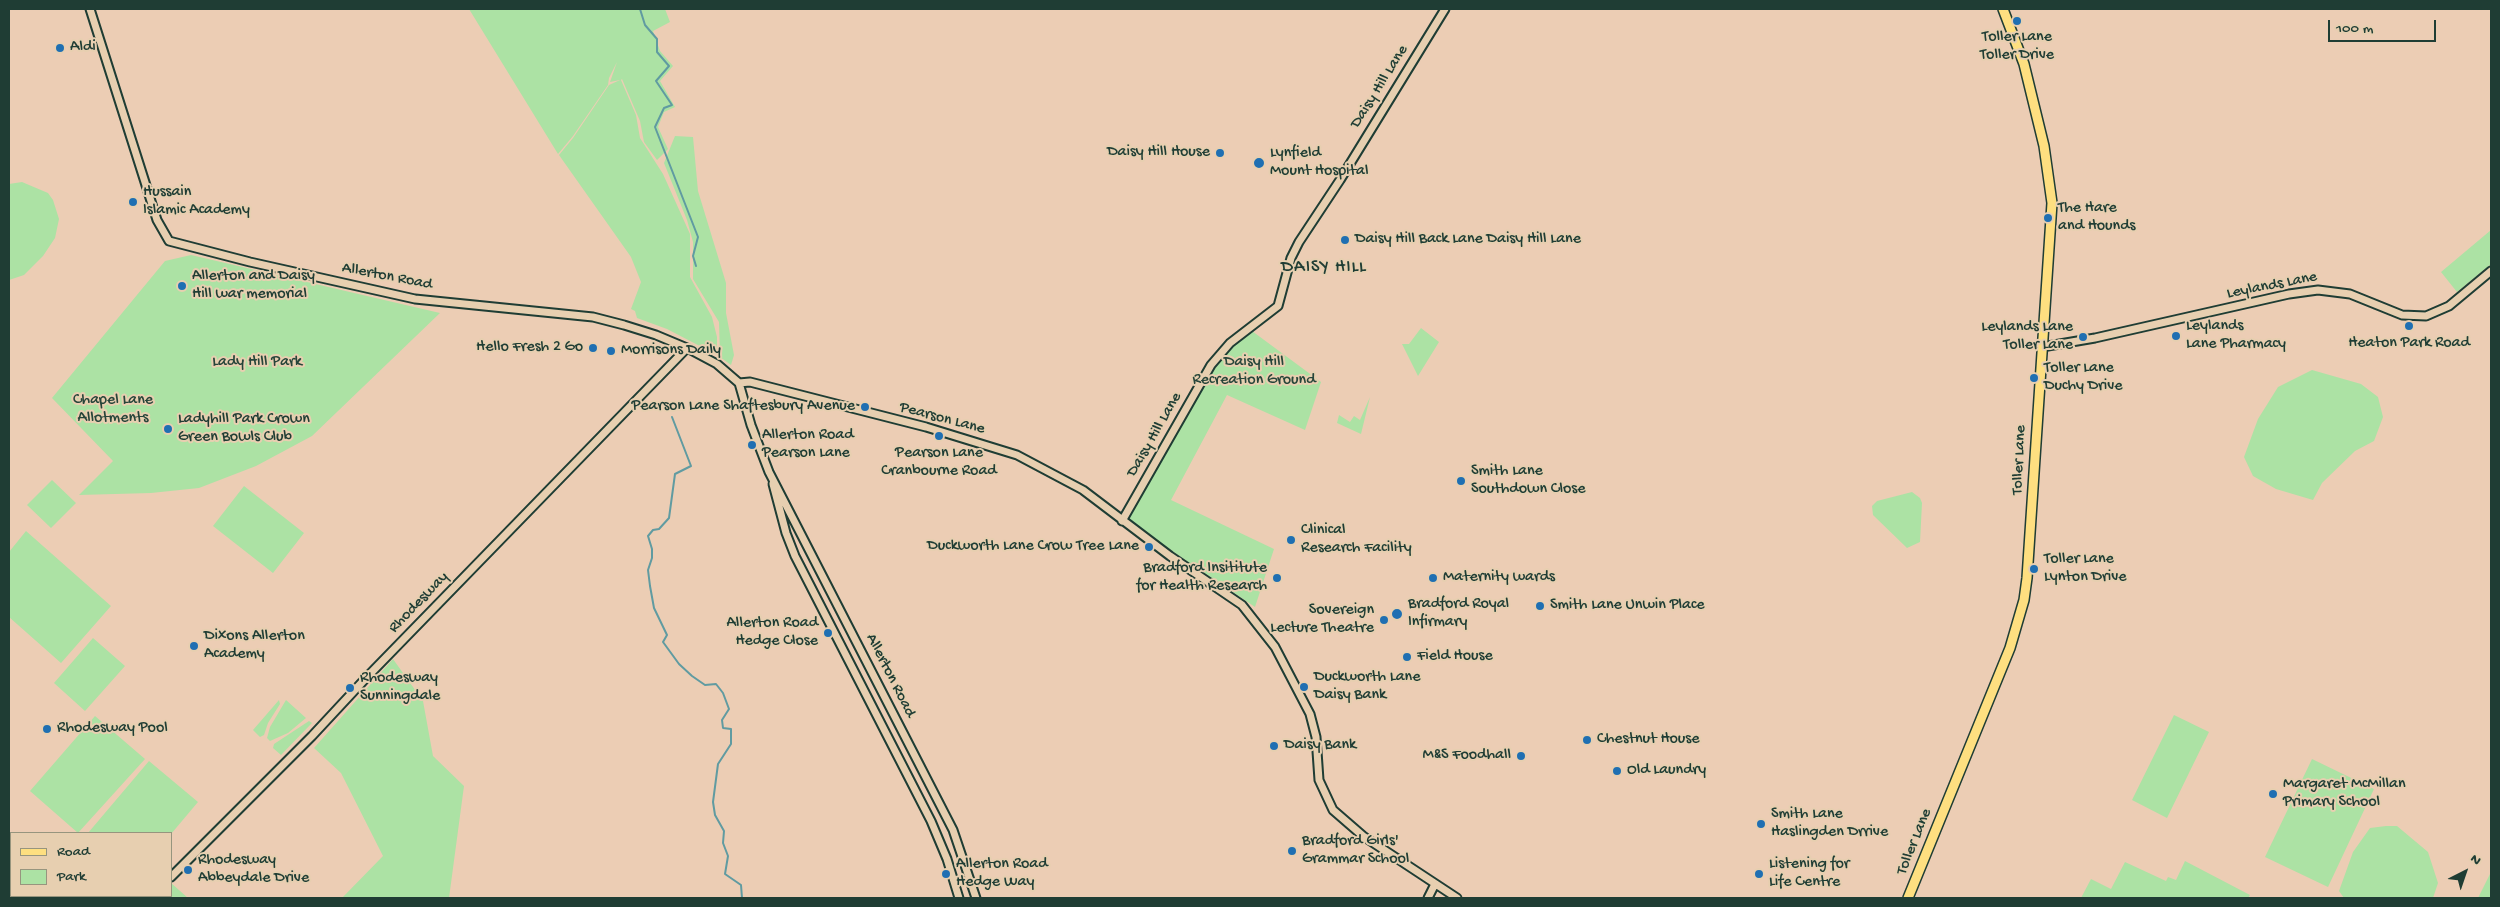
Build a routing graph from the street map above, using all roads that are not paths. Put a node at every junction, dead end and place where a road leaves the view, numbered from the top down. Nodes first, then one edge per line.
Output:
1 (90, 9) edge
2 (1444, 9) edge
3 (2003, 9) edge
4 (2491, 271) edge
5 (2042, 347) junction
6 (687, 348) junction
7 (739, 383) junction
8 (769, 472) junction
9 (1122, 521) junction
10 (172, 876) edge
11 (1435, 884) junction
12 (959, 898) edge
13 (976, 898) edge
14 (1428, 898) edge
15 (1457, 898) edge
16 (1908, 898) edge

1 - 6 street, Allerton Road
2 - 9 street, Daisy Hill Lane
3 - 5 main road, Toller Lane
4 - 5 street, Leylands Lane
5 - 16 main road, Toller Lane
6 - 7 street, Allerton Road
6 - 10 street, Rhodesway
7 - 8 street, Allerton Road
7 - 9 street, Pearson Lane
8 - 12 street, Allerton Road
8 - 13 street, Allerton Road
9 - 11 street, Pearson Lane
11 - 14 street
11 - 15 street, Pearson Lane

